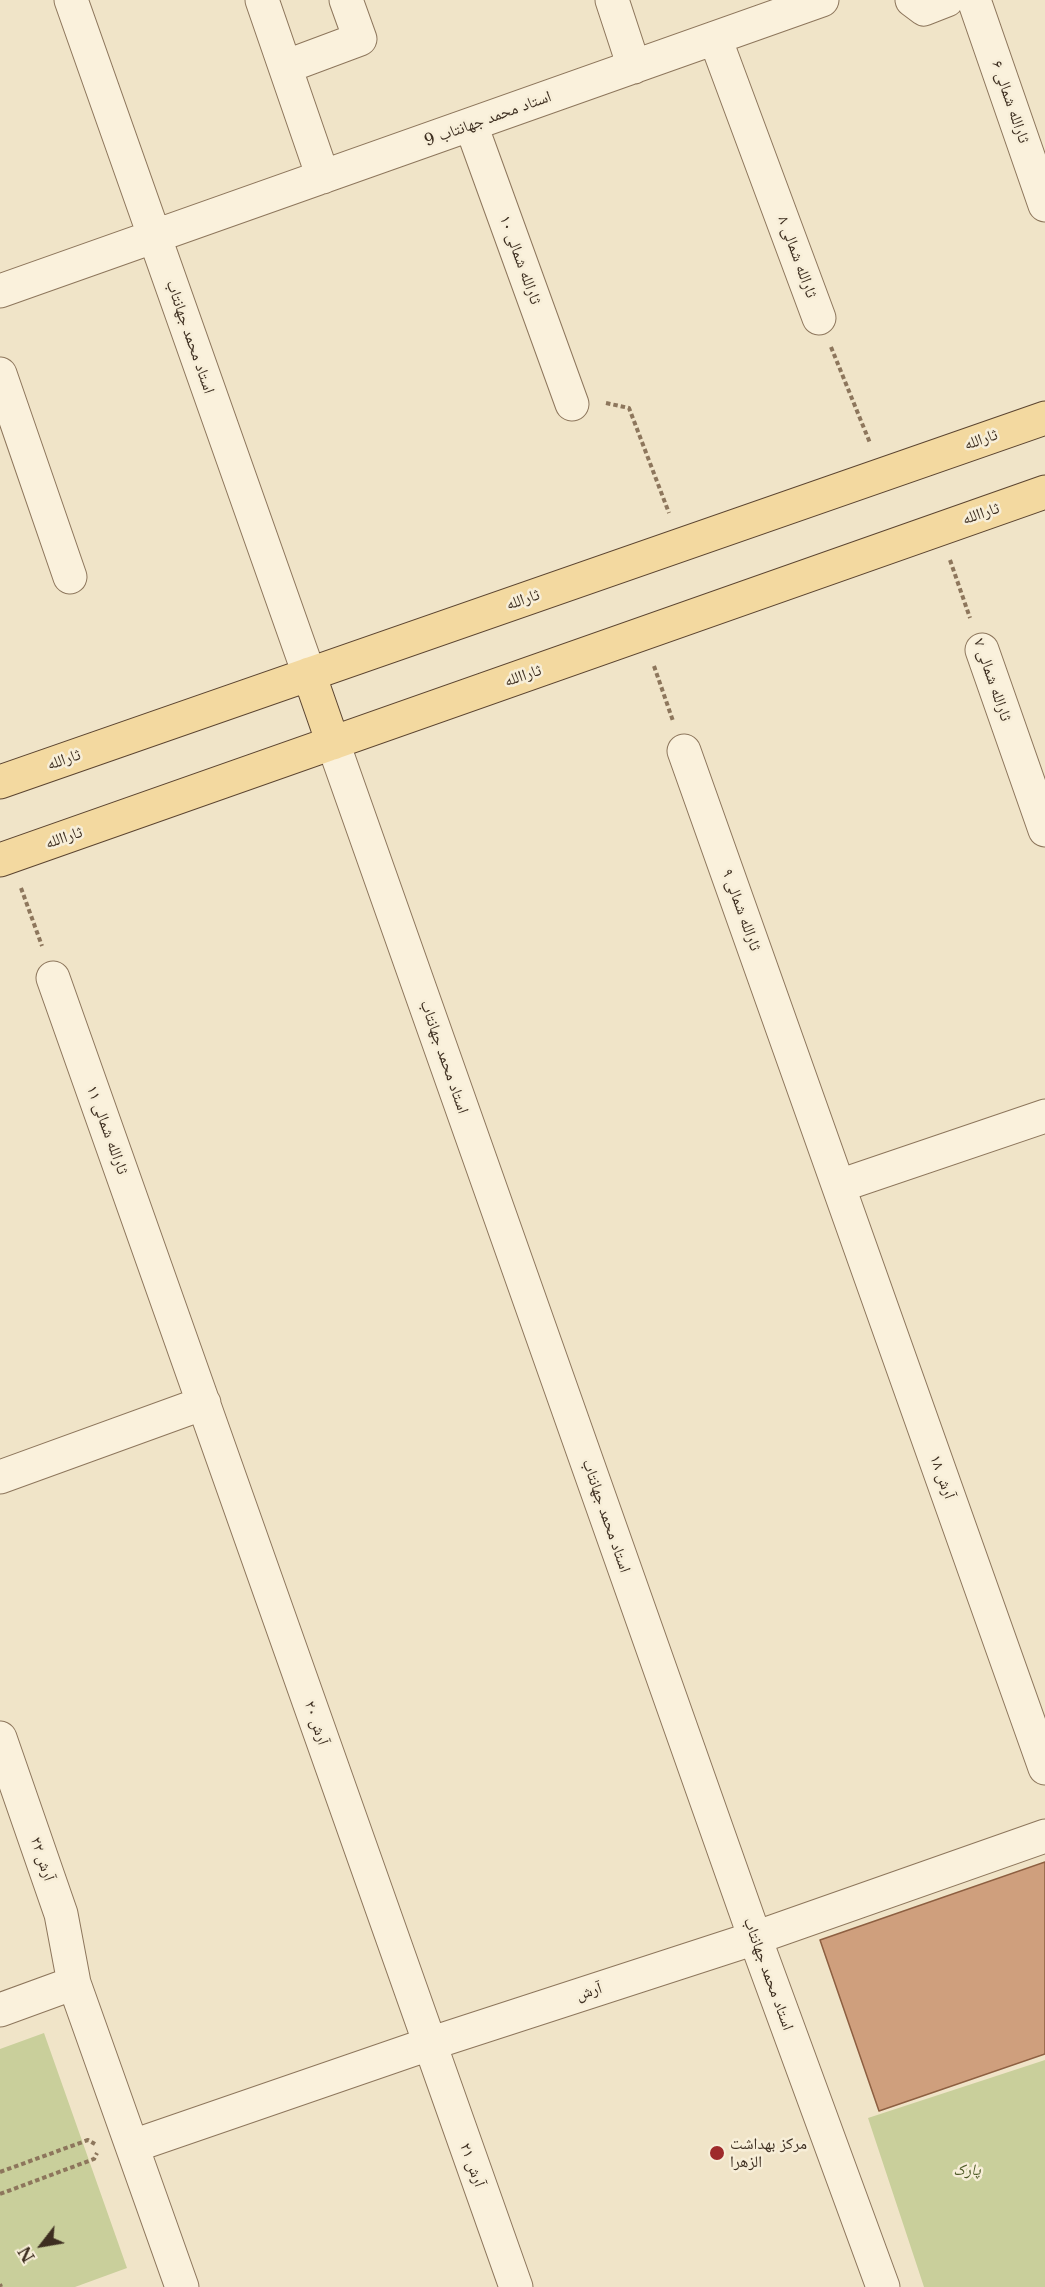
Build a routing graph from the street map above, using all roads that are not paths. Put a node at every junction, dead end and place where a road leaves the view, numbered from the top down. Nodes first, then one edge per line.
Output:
1 (71, 0) edge
2 (262, 0) edge
3 (346, 0) edge
4 (612, 0) edge
5 (822, 0) edge
6 (912, 0) edge
7 (947, 0) edge
8 (974, 0) edge
9 (715, 38) junction
10 (285, 67) junction
11 (634, 67) junction
12 (471, 125) junction
13 (323, 177) junction
14 (1045, 205) edge
15 (154, 236) junction
16 (0, 291) edge
17 (819, 318) road end
18 (2, 388) edge
19 (570, 399) road end
20 (1045, 418) edge
21 (1045, 492) edge
22 (70, 577) dead end
23 (981, 650) road end
24 (309, 674) junction
25 (333, 743) junction
26 (684, 751) road end
27 (0, 782) edge
28 (1045, 830) edge
29 (5, 859) edge
30 (53, 978) road end
31 (1045, 1116) edge
32 (839, 1186) junction
33 (204, 1403) junction
34 (0, 1477) edge
35 (0, 1738) edge
36 (1045, 1768) edge
37 (1045, 1836) edge
38 (755, 1938) junction
39 (74, 1983) junction
40 (0, 2010) edge
41 (429, 2044) junction
42 (133, 2146) junction
43 (182, 2287) edge
44 (516, 2287) edge
45 (883, 2287) edge

1 - 15 street, استاد محمد جهانتاب
2 - 10 street
3 - 10 street
4 - 11 street
5 - 9 street, استاد محمد جهانتاب 9
6 - 7 street
8 - 14 street, ثارالله شمالی ۶
9 - 11 street, استاد محمد جهانتاب 9
9 - 17 street, ثارالله شمالی ۸
10 - 13 street
11 - 12 street, استاد محمد جهانتاب 9
12 - 13 street, استاد محمد جهانتاب 9
12 - 19 street, ثارالله شمالی ۱۰
13 - 15 street, استاد محمد جهانتاب 9
15 - 16 street, استاد محمد جهانتاب 9
15 - 24 street, استاد محمد جهانتاب
18 - 22 street
20 - 24 main road, ثارالله
21 - 25 main road, ثاراالله
23 - 28 street, ثارالله شمالی ۷
24 - 25 main road
24 - 27 main road, ثارالله
25 - 29 main road, ثاراالله
25 - 38 street, استاد محمد جهانتاب
26 - 32 street, ثارالله شمالی ۹
30 - 33 street, ثارالله شمالی ۱۱
31 - 32 street
32 - 36 street, آرش ۱۸
33 - 34 street
33 - 41 street, آرش ۲۰
35 - 39 street, آرش ۲۲
37 - 38 street, آرش
38 - 41 street, آرش
38 - 45 street, استاد محمد جهانتاب
39 - 40 street
39 - 42 street, آرش ۲۲
41 - 42 street, آرش
41 - 44 street, آرش ۲۱
42 - 43 street, آرش ۲۲

